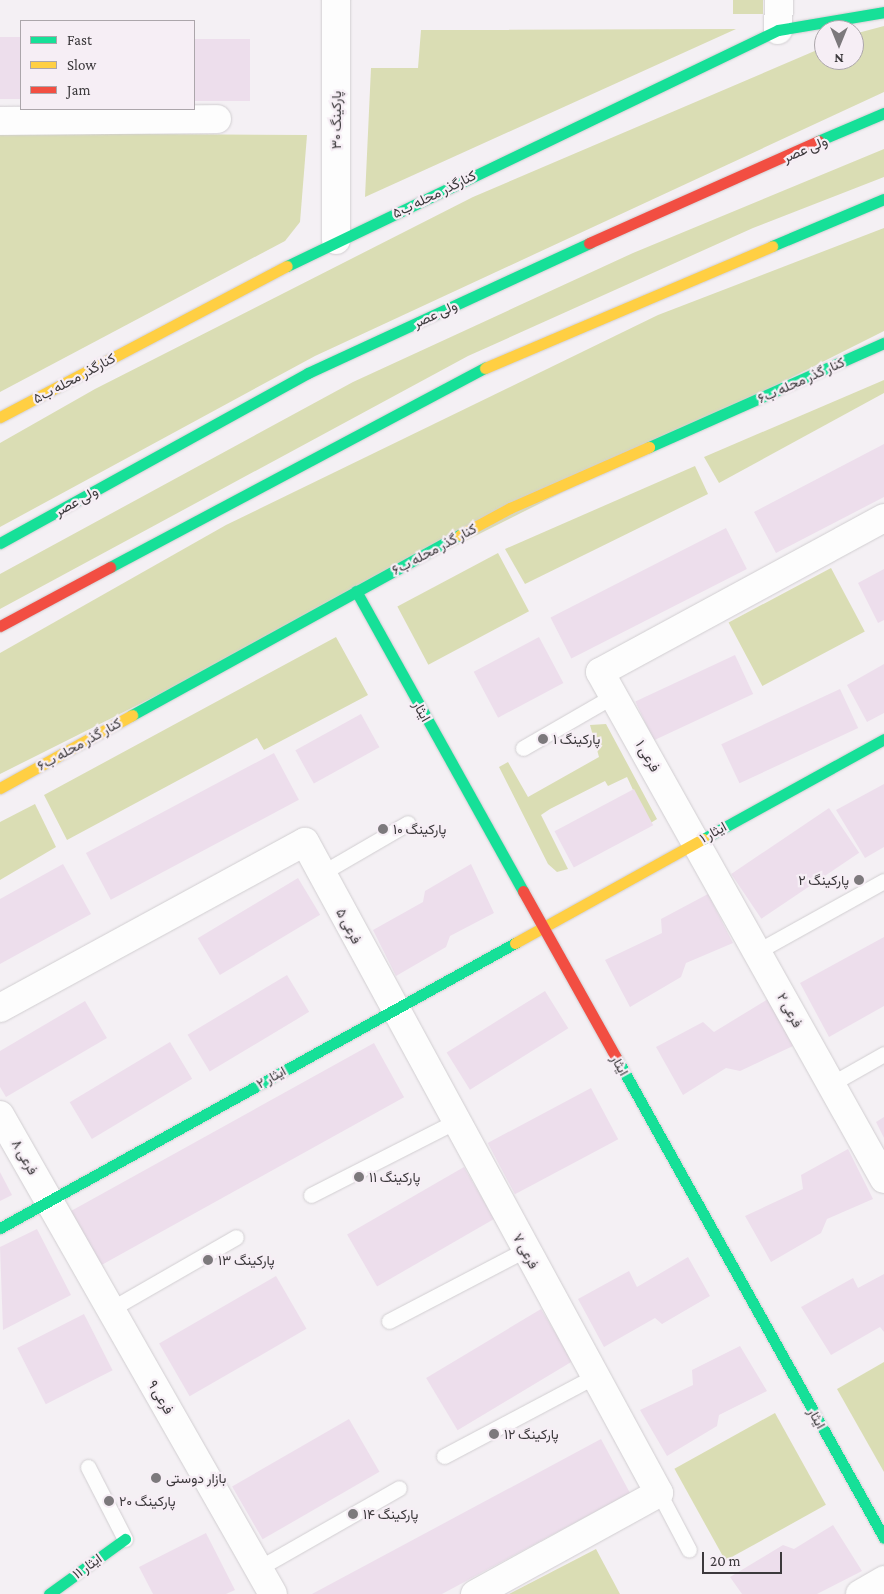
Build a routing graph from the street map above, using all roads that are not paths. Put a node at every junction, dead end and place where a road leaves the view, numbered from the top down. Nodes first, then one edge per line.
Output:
1 (336, 0) edge
2 (779, 0) edge
3 (884, 12) edge
4 (778, 30) junction
5 (884, 113) edge
6 (217, 119) dead end
7 (0, 121) edge
8 (884, 199) edge
9 (336, 240) junction
10 (884, 344) edge
11 (0, 417) edge
12 (884, 518) edge
13 (0, 543) edge
14 (356, 591) junction
15 (0, 626) edge
16 (613, 696) junction
17 (884, 739) edge
18 (523, 748) dead end
19 (0, 788) edge
20 (408, 823) dead end
21 (697, 841) junction
22 (322, 873) junction
23 (884, 881) edge
24 (542, 924) junction
25 (758, 951) junction
26 (0, 1008) edge
27 (393, 1009) junction
28 (884, 1054) edge
29 (831, 1084) junction
30 (0, 1114) edge
31 (456, 1121) junction
32 (884, 1179) edge
33 (312, 1195) dead end
34 (49, 1200) junction
35 (0, 1228) edge
36 (236, 1237) dead end
37 (525, 1250) junction
38 (111, 1309) junction
39 (389, 1322) dead end
40 (597, 1375) junction
41 (444, 1456) dead end
42 (88, 1468) dead end
43 (398, 1488) dead end
44 (659, 1494) junction
45 (884, 1538) edge
46 (125, 1539) joint
47 (689, 1550) dead end
48 (259, 1568) junction
49 (884, 1580) edge
50 (49, 1594) edge
51 (273, 1594) edge
52 (475, 1594) edge
53 (860, 1594) edge

1 - 9 street, پارکینگ ۳۰
2 - 4 street
3 - 4 street, کنارگذر محله ب۵
4 - 9 street, کنارگذر محله ب۵
5 - 13 street, ولی عصر
6 - 7 street
8 - 15 street
9 - 11 street, کنارگذر محله ب۵
10 - 14 street, کنار گذر محله ب۶
12 - 16 street, فرعی ۱
14 - 19 street, کنار گذر محله ب۶
14 - 24 street, ایثار
16 - 18 lane
16 - 21 street, فرعی ۱
17 - 21 street, ایثار ۱
20 - 22 lane
21 - 24 street, ایثار ۱
21 - 25 street, فرعی ۲
22 - 26 street, فرعی ۵
22 - 27 street, فرعی ۵
23 - 25 lane
24 - 27 street, ایثار ۲
24 - 45 street, ایثار
25 - 29 street, فرعی ۲
27 - 31 street, فرعی ۷
27 - 34 street, ایثار ۲
28 - 29 lane
29 - 32 street, فرعی ۲
30 - 34 street, فرعی ۸
31 - 33 lane
31 - 37 street, فرعی ۷
34 - 35 street, ایثار ۲
34 - 38 street, فرعی ۹
36 - 38 lane
37 - 39 lane
37 - 40 street, فرعی ۷
38 - 48 street, فرعی ۹
40 - 41 lane
40 - 44 street, فرعی ۷
42 - 46 lane
43 - 48 lane
44 - 47 lane
44 - 52 street
46 - 50 street, ایثار ۱۱
48 - 51 street, فرعی ۹
49 - 53 street

